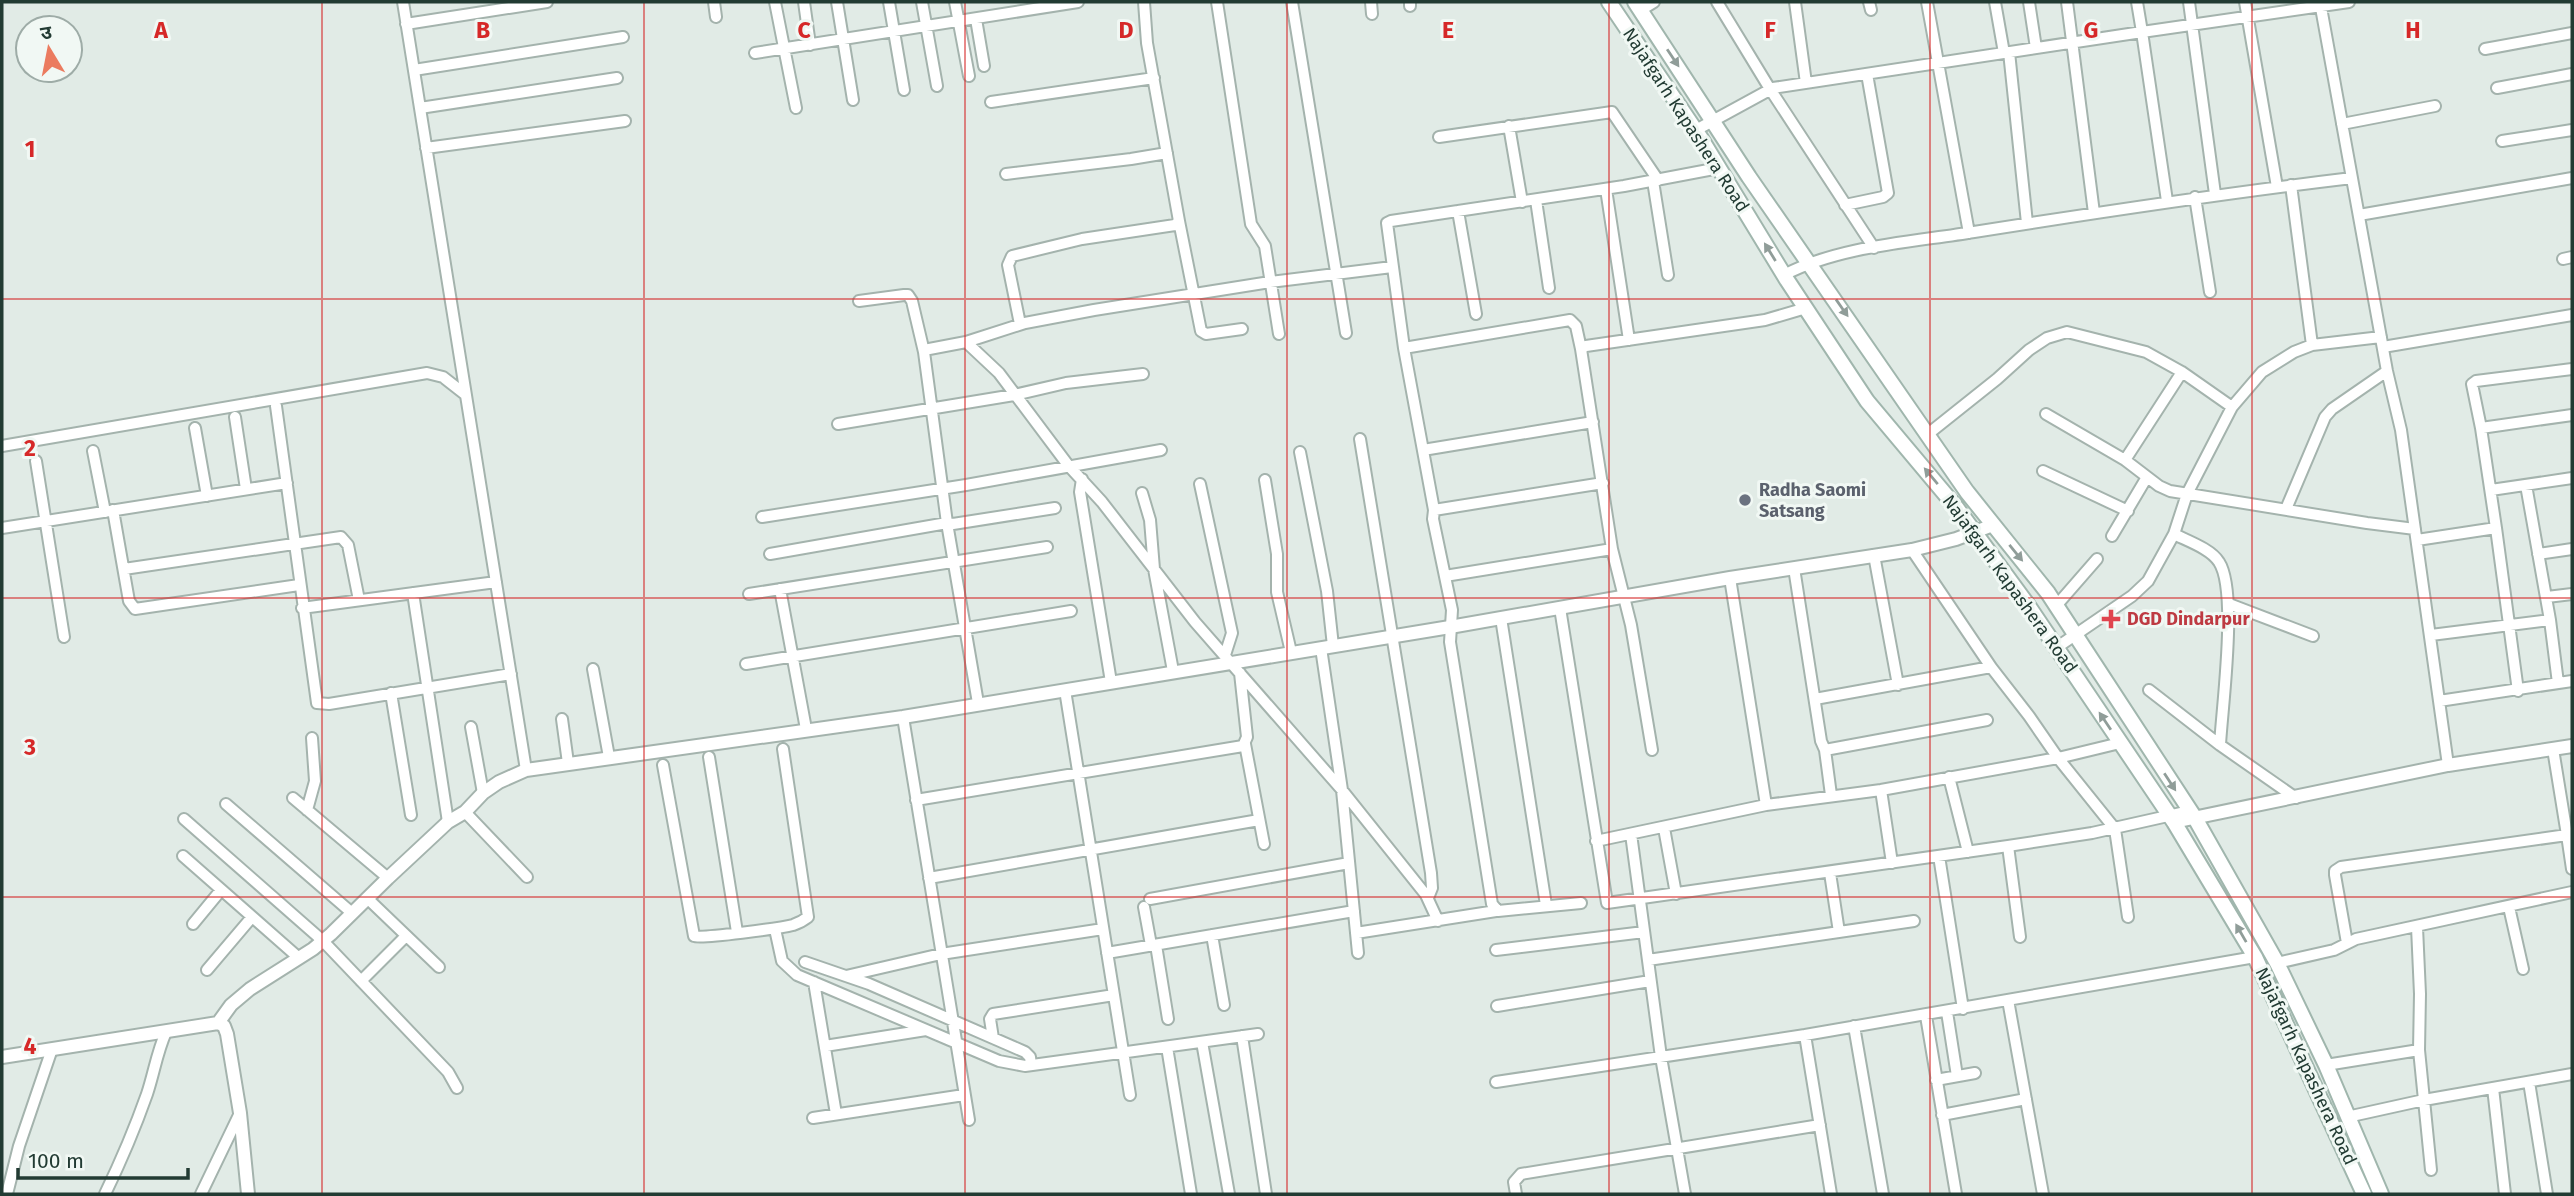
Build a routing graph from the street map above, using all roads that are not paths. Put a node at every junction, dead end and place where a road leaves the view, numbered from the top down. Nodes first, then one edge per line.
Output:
1 (402, 2) edge
2 (547, 2) edge
3 (714, 2) edge
4 (775, 2) edge
5 (804, 2) edge
6 (837, 2) edge
7 (889, 2) edge
8 (922, 2) edge
9 (955, 2) edge
10 (1004, 2) edge
11 (1078, 2) edge
12 (1144, 2) edge
13 (1217, 2) edge
14 (1292, 2) edge
15 (1371, 2) edge
16 (1609, 2) edge
17 (1654, 2) edge
18 (1717, 2) edge
19 (1795, 2) edge
20 (1927, 2) edge
21 (1995, 2) edge
22 (2029, 2) edge
23 (2067, 2) edge
24 (2137, 2) edge
25 (2189, 2) edge
26 (2245, 2) edge
27 (2350, 2) edge
28 (1053, 4) edge
29 (2321, 4) edge
30 (1638, 6) edge
31 (2280, 7) edge
32 (1006, 14) junction
33 (1372, 14) dead end
34 (716, 17) dead end
35 (2247, 17) junction
36 (976, 19) junction
37 (958, 21) junction
38 (406, 24) junction
39 (2193, 24) junction
40 (926, 25) junction
41 (893, 31) junction
42 (2142, 32) junction
43 (2572, 33) edge
44 (623, 37) dead end
45 (843, 40) junction
46 (2071, 43) junction
47 (810, 45) junction
48 (2036, 48) junction
49 (2485, 48) dead end
50 (784, 49) junction
51 (2007, 52) junction
52 (755, 53) dead end
53 (1938, 63) junction
54 (984, 65) dead end
55 (414, 70) junction
56 (1867, 74) junction
57 (2572, 74) edge
58 (969, 76) dead end
59 (617, 78) dead end
60 (1154, 78) junction
61 (1806, 83) junction
62 (936, 86) dead end
63 (2497, 88) dead end
64 (1770, 89) junction
65 (904, 90) dead end
66 (853, 100) dead end
67 (991, 102) dead end
68 (2435, 106) dead end
69 (420, 108) junction
70 (796, 108) dead end
71 (1713, 118) junction
72 (625, 121) dead end
73 (2342, 124) junction
74 (1509, 127) junction
75 (1696, 130) junction
76 (2572, 130) edge
77 (1439, 137) dead end
78 (2502, 141) dead end
79 (426, 148) junction
80 (1167, 153) junction
81 (1719, 168) junction
82 (1006, 174) dead end
83 (2352, 178) junction
84 (2572, 178) edge
85 (1656, 180) junction
86 (2291, 185) junction
87 (2277, 187) junction
88 (1606, 189) junction
89 (2215, 194) junction
90 (2196, 197) junction
91 (1536, 200) junction
92 (2167, 201) junction
93 (1522, 202) junction
94 (1845, 205) junction
95 (1458, 211) junction
96 (2094, 213) junction
97 (2359, 215) junction
98 (1179, 221) junction
99 (2027, 223) junction
100 (1969, 233) junction
101 (1874, 248) junction
102 (1810, 262) junction
103 (1392, 267) junction
104 (1337, 273) junction
105 (1668, 275) dead end
106 (1784, 275) junction
107 (1270, 282) junction
108 (1549, 288) dead end
109 (2210, 292) dead end
110 (1195, 295) junction
111 (859, 302) dead end
112 (1806, 308) junction
113 (1476, 314) dead end
114 (2572, 316) edge
115 (1020, 324) junction
116 (1242, 329) dead end
117 (1346, 333) dead end
118 (1279, 334) dead end
119 (1629, 340) junction
120 (965, 342) junction
121 (2382, 342) junction
122 (2312, 345) junction
123 (1405, 348) junction
124 (1581, 349) junction
125 (924, 350) junction
126 (2572, 369) edge
127 (2386, 371) junction
128 (2182, 373) junction
129 (1143, 374) dead end
130 (466, 395) junction
131 (1014, 395) junction
132 (275, 406) dead end
133 (2232, 407) junction
134 (933, 409) junction
135 (2046, 414) dead end
136 (2572, 415) edge
137 (235, 416) dead end
138 (1592, 422) junction
139 (838, 424) dead end
140 (195, 428) dead end
141 (2481, 428) junction
142 (1928, 434) junction
143 (1360, 439) dead end
144 (2, 446) edge
145 (1161, 450) dead end
146 (1423, 450) junction
147 (93, 451) dead end
148 (1300, 452) dead end
149 (2125, 460) junction
150 (36, 461) dead end
151 (1068, 465) junction
152 (2043, 471) dead end
153 (2147, 477) junction
154 (2572, 478) edge
155 (1082, 479) junction
156 (1265, 480) dead end
157 (287, 483) junction
158 (1603, 483) junction
159 (1200, 484) dead end
160 (2526, 485) junction
161 (942, 488) junction
162 (246, 489) junction
163 (2491, 490) junction
164 (1142, 493) dead end
165 (2187, 494) junction
166 (207, 496) junction
167 (1055, 508) dead end
168 (2286, 509) junction
169 (1434, 510) junction
170 (109, 511) junction
171 (2128, 511) junction
172 (762, 517) dead end
173 (47, 521) junction
174 (947, 523) junction
175 (1993, 525) junction
176 (2, 528) edge
177 (2496, 528) junction
178 (1975, 533) junction
179 (2174, 534) junction
180 (2416, 534) junction
181 (2112, 536) dead end
182 (295, 543) junction
183 (1047, 547) dead end
184 (1612, 549) junction
185 (1912, 550) junction
186 (2572, 550) edge
187 (770, 554) dead end
188 (2538, 554) junction
189 (1874, 555) junction
190 (2097, 559) dead end
191 (953, 561) junction
192 (1794, 568) junction
193 (124, 569) junction
194 (1154, 569) junction
195 (1445, 576) junction
196 (1730, 578) junction
197 (496, 582) junction
198 (299, 585) junction
199 (780, 589) junction
200 (413, 593) junction
201 (749, 594) dead end
202 (2572, 594) edge
203 (1624, 597) junction
204 (2547, 597) junction
205 (359, 600) junction
206 (2229, 604) junction
207 (2056, 606) junction
208 (302, 608) junction
209 (1560, 608) junction
210 (1071, 611) dead end
211 (1501, 618) junction
212 (2550, 620) junction
213 (2510, 625) junction
214 (1450, 627) junction
215 (966, 628) junction
216 (2074, 634) junction
217 (2431, 635) junction
218 (1393, 636) junction
219 (2314, 636) dead end
220 (64, 637) dead end
221 (1327, 647) junction
222 (2056, 648) junction
223 (1291, 652) junction
224 (794, 656) junction
225 (1228, 659) junction
226 (746, 664) dead end
227 (1991, 667) junction
228 (593, 669) dead end
229 (1173, 671) junction
230 (1240, 673) junction
231 (510, 674) junction
232 (2572, 681) edge
233 (1111, 682) junction
234 (2558, 683) junction
235 (1898, 685) junction
236 (426, 687) junction
237 (1065, 690) junction
238 (2149, 690) dead end
239 (2518, 691) junction
240 (391, 693) junction
241 (1815, 698) junction
242 (2439, 701) junction
243 (978, 703) junction
244 (903, 717) junction
245 (562, 719) dead end
246 (1987, 720) dead end
247 (471, 727) dead end
248 (806, 729) junction
249 (312, 738) dead end
250 (2120, 743) junction
251 (1245, 744) junction
252 (2220, 745) junction
253 (2572, 746) edge
254 (783, 749) dead end
255 (2553, 749) junction
256 (1652, 750) dead end
257 (1825, 750) junction
258 (609, 757) junction
259 (709, 757) dead end
260 (2058, 758) junction
261 (568, 763) junction
262 (663, 765) dead end
263 (2448, 765) junction
264 (526, 769) junction
265 (1078, 772) junction
266 (1949, 777) junction
267 (1342, 790) junction
268 (1881, 790) junction
269 (483, 793) junction
270 (1831, 795) junction
271 (293, 798) dead end
272 (2296, 798) junction
273 (916, 800) junction
274 (226, 804) dead end
275 (1766, 805) junction
276 (307, 810) junction
277 (464, 812) junction
278 (411, 815) dead end
279 (2192, 815) junction
280 (184, 819) dead end
281 (2172, 819) junction
282 (1259, 820) junction
283 (448, 822) junction
284 (1664, 828) junction
285 (2115, 829) junction
286 (1631, 834) junction
287 (2569, 834) edge
288 (1596, 841) junction
289 (1264, 844) dead end
290 (2008, 846) junction
291 (1091, 850) junction
292 (1968, 852) junction
293 (183, 856) dead end
294 (1939, 856) junction
295 (1349, 863) junction
296 (1892, 863) junction
297 (2572, 869) edge
298 (1830, 873) junction
299 (527, 877) dead end
300 (388, 878) junction
301 (929, 878) junction
302 (221, 890) junction
303 (2572, 892) edge
304 (1676, 894) junction
305 (367, 898) junction
306 (1429, 898) junction
307 (1642, 900) junction
308 (1581, 902) dead end
309 (1546, 905) junction
310 (2509, 907) junction
311 (1354, 911) junction
312 (1496, 911) junction
313 (352, 914) junction
314 (252, 917) junction
315 (2128, 917) dead end
316 (1438, 921) junction
317 (1914, 921) dead end
318 (193, 924) dead end
319 (2417, 928) junction
320 (775, 929) junction
321 (1104, 929) junction
322 (737, 932) junction
323 (1644, 932) junction
324 (1839, 932) junction
325 (1356, 933) junction
326 (1212, 935) junction
327 (406, 936) junction
328 (2020, 937) dead end
329 (323, 941) junction
330 (2347, 943) junction
331 (1153, 945) junction
332 (1496, 950) dead end
333 (1107, 953) junction
334 (1358, 953) dead end
335 (941, 954) junction
336 (2255, 957) junction
337 (299, 958) junction
338 (1648, 960) junction
339 (805, 962) dead end
340 (2277, 963) junction
341 (439, 967) dead end
342 (2523, 969) dead end
343 (207, 971) dead end
344 (846, 976) junction
345 (361, 981) junction
346 (1650, 981) junction
347 (814, 982) junction
348 (2291, 993) junction
349 (1114, 995) junction
350 (2274, 999) junction
351 (2008, 1000) junction
352 (1224, 1005) dead end
353 (1497, 1006) dead end
354 (1963, 1009) junction
355 (1947, 1012) junction
356 (1926, 1016) junction
357 (951, 1019) junction
358 (1168, 1019) dead end
359 (218, 1023) junction
360 (1854, 1026) junction
361 (928, 1030) junction
362 (166, 1032) junction
363 (1258, 1034) dead end
364 (1805, 1035) junction
365 (1241, 1036) junction
366 (993, 1038) junction
367 (955, 1041) junction
368 (1202, 1042) junction
369 (825, 1046) junction
370 (1167, 1047) junction
371 (52, 1049) junction
372 (2419, 1050) junction
373 (1124, 1054) junction
374 (2, 1057) edge
375 (1661, 1057) junction
376 (1031, 1065) junction
377 (2326, 1065) junction
378 (1975, 1073) dead end
379 (2572, 1074) edge
380 (1957, 1076) junction
381 (1936, 1080) junction
382 (1496, 1082) dead end
383 (2529, 1082) junction
384 (457, 1088) dead end
385 (2493, 1088) junction
386 (964, 1095) junction
387 (1130, 1095) dead end
388 (2026, 1099) junction
389 (2424, 1100) junction
390 (240, 1113) junction
391 (836, 1115) junction
392 (1942, 1115) junction
393 (2347, 1117) junction
394 (813, 1118) dead end
395 (969, 1120) dead end
396 (1819, 1125) junction
397 (1677, 1147) junction
398 (2431, 1170) dead end
399 (7, 1194) edge
400 (105, 1194) edge
401 (201, 1194) edge
402 (248, 1194) edge
403 (1191, 1194) edge
404 (1229, 1194) edge
405 (1266, 1194) edge
406 (1516, 1194) edge
407 (1685, 1194) edge
408 (1831, 1194) edge
409 (1883, 1194) edge
410 (1955, 1194) edge
411 (2043, 1194) edge
412 (2364, 1194) edge
413 (2381, 1194) edge
414 (2505, 1194) edge
415 (2547, 1194) edge

1 - 38 street
2 - 38 street
3 - 34 street
4 - 50 street
5 - 47 street
6 - 45 street
7 - 41 street
8 - 40 street
9 - 37 street
10 - 32 street
11 - 28 street
12 - 60 street
13 - 107 street
14 - 104 street
15 - 33 street
16 - 75 main road, Najafgarh Kapashera Road
17 - 30 street
18 - 64 street
19 - 61 street
20 - 53 street
21 - 51 street
22 - 48 street
23 - 46 street
24 - 42 street
25 - 39 street
26 - 35 street
27 - 29 street
28 - 32 street
29 - 31 street
29 - 73 street
30 -> 71 main road, Najafgarh Kapashera Road
31 - 35 street
32 - 36 street
35 - 39 street
35 - 87 street
36 - 37 street
36 - 54 street
37 - 40 street
37 - 58 street
38 - 55 street
39 - 42 street
39 - 89 street
40 - 41 street
40 - 62 street
41 - 45 street
41 - 65 street
42 - 46 street
42 - 92 street
43 - 49 street
44 - 55 street
45 - 47 street
45 - 66 street
46 - 48 street
46 - 96 street
47 - 50 street
48 - 51 street
50 - 52 street
50 - 70 street
51 - 53 street
51 - 99 street
53 - 56 street
53 - 100 street
55 - 69 street
56 - 61 street
56 - 94 street
57 - 63 street
59 - 69 street
60 - 67 street
60 - 80 street
61 - 64 street
64 - 71 street
64 - 94 street
68 - 73 street
69 - 79 street
71 - 75 street
71 - 102 main road, Najafgarh Kapashera Road
72 - 79 street
73 - 83 street
74 - 77 street
74 - 85 street
74 - 93 street
75 - 81 main road, Najafgarh Kapashera Road
76 - 78 street
79 - 130 street
80 - 82 street
80 - 98 street
81 - 85 street
106 -> 81 main road, Najafgarh Kapashera Road
83 - 86 street
83 - 97 street
84 - 97 street
85 - 88 street
85 - 105 street
86 - 87 street
86 - 122 street
87 - 89 street
88 - 91 street
88 - 119 street
89 - 90 street
90 - 92 street
90 - 109 street
91 - 93 street
91 - 108 street
92 - 96 street
93 - 95 street
94 - 101 street
95 - 103 street
95 - 113 street
96 - 99 street
97 - 121 street
98 - 110 street
98 - 115 street
99 - 100 street
100 - 101 street
101 - 102 street
102 - 106 street
102 -> 142 main road, Najafgarh Kapashera Road
103 - 104 street
103 - 123 street
104 - 107 street
104 - 117 street
106 - 112 main road, Najafgarh Kapashera Road
107 - 110 street
107 - 118 street
110 - 115 street
110 - 116 street
111 - 125 street
112 - 119 street
178 -> 112 main road, Najafgarh Kapashera Road
114 - 121 street
115 - 120 street
119 - 124 street
120 - 125 street
120 - 131 street
121 - 122 street
121 - 127 street
122 - 133 street
123 - 124 street
123 - 146 street
124 - 138 street
125 - 134 street
126 - 141 street
127 - 168 street
127 - 180 street
128 - 133 street
128 - 142 street
128 - 149 street
129 - 131 street
130 - 144 street
130 - 197 street
131 - 134 street
131 - 151 street
132 - 157 street
133 - 165 street
134 - 139 street
134 - 161 street
135 - 149 street
136 - 141 street
137 - 162 street
138 - 146 street
138 - 158 street
140 - 166 street
141 - 163 street
142 - 175 main road, Najafgarh Kapashera Road
143 - 218 street
145 - 151 street
146 - 169 street
147 - 170 street
148 - 221 street
149 - 153 street
150 - 173 street
151 - 155 street
151 - 161 street
152 - 171 street
153 - 165 street
153 - 171 street
154 - 160 street
155 - 194 street
155 - 233 street
156 - 223 street
157 - 162 street
157 - 182 street
158 - 169 street
158 - 184 street
159 - 225 street
160 - 163 street
160 - 188 street
161 - 172 street
161 - 174 street
162 - 166 street
163 - 177 street
164 - 194 street
165 - 168 street
165 - 179 street
166 - 170 street
167 - 174 street
168 - 180 street
169 - 195 street
170 - 173 street
170 - 193 street
171 - 181 street
173 - 176 street
173 - 220 street
174 - 187 street
174 - 191 street
175 - 178 street
175 -> 207 main road, Najafgarh Kapashera Road
177 - 180 street
177 - 213 street
178 - 185 street
178 - 222 main road, Najafgarh Kapashera Road
179 - 206 street
179 - 216 street
180 - 217 street
182 - 193 street
182 - 198 street
182 - 205 street
183 - 191 street
184 - 195 street
184 - 203 street
185 - 189 street
185 - 227 street
186 - 188 street
188 - 204 street
189 - 192 street
189 - 235 street
190 - 207 street
191 - 199 street
191 - 215 street
192 - 196 street
192 - 241 street
193 - 198 street
194 - 225 street
194 - 229 street
195 - 214 street
196 - 203 street
196 - 275 street
197 - 200 street
197 - 231 street
198 - 208 street
199 - 201 street
199 - 224 street
200 - 205 street
200 - 236 street
202 - 204 street
203 - 209 street
203 - 256 street
204 - 212 street
205 - 208 street
206 - 219 street
206 - 252 street
207 - 216 main road, Najafgarh Kapashera Road
208 - 240 street
209 - 211 street
209 - 288 street
210 - 215 street
211 - 214 street
211 - 309 street
212 - 213 street
212 - 234 street
213 - 217 street
213 - 239 street
214 - 218 street
214 - 312 street
215 - 224 street
215 - 243 street
216 - 222 street
216 -> 279 main road, Najafgarh Kapashera Road
217 - 242 street
218 - 221 street
218 - 306 street
221 - 223 street
221 - 267 street
250 -> 222 main road, Najafgarh Kapashera Road
223 - 225 street
224 - 226 street
224 - 248 street
225 - 229 street
225 - 230 street
227 - 235 street
227 - 260 street
228 - 258 street
229 - 233 street
230 - 251 street
230 - 267 street
231 - 236 street
231 - 264 street
232 - 234 street
233 - 237 street
234 - 239 street
235 - 241 street
236 - 240 street
236 - 283 street
237 - 243 street
237 - 265 street
238 - 252 street
239 - 242 street
240 - 278 street
241 - 257 street
242 - 263 street
243 - 244 street
244 - 248 street
244 - 273 street
245 - 261 street
246 - 257 street
247 - 269 street
248 - 258 street
249 - 276 street
250 - 260 street
250 - 281 main road, Najafgarh Kapashera Road
251 - 265 street
251 - 282 street
252 - 272 street
253 - 255 street
254 - 320 street
255 - 263 street
255 - 287 street
257 - 270 street
258 - 261 street
259 - 322 street
260 - 266 street
260 - 285 street
261 - 264 street
262 - 322 street
263 - 272 street
264 - 269 street
265 - 273 street
265 - 291 street
266 - 268 street
266 - 292 street
267 - 295 street
267 - 306 street
268 - 270 street
268 - 296 street
269 - 277 street
270 - 275 street
271 - 276 street
272 - 279 street
273 - 301 street
274 - 313 street
275 - 284 street
276 - 300 street
277 - 283 street
277 - 299 street
279 - 281 street
279 - 340 main road, Najafgarh Kapashera Road
280 - 329 street
281 - 285 street
336 -> 281 main road, Najafgarh Kapashera Road
282 - 289 street
282 - 291 street
283 - 300 street
284 - 286 street
284 - 304 street
285 - 290 street
285 - 315 street
286 - 288 street
286 - 307 street
287 - 297 street
287 - 330 street
288 - 307 street
290 - 292 street
290 - 328 street
291 - 301 street
291 - 321 street
292 - 294 street
293 - 302 street
294 - 296 street
294 - 354 street
295 - 311 street
295 - 331 street
296 - 298 street
298 - 304 street
298 - 324 street
300 - 305 street
301 - 335 street
302 - 314 street
302 - 318 street
303 - 310 street
304 - 307 street
305 - 313 street
305 - 327 street
306 - 316 street
307 - 323 street
308 - 309 street
309 - 312 street
310 - 319 street
310 - 342 street
311 - 325 street
311 - 326 street
312 - 316 street
313 - 329 street
314 - 337 street
314 - 343 street
316 - 325 street
317 - 324 street
319 - 330 street
319 - 372 street
320 - 322 street
320 - 347 street
321 - 333 street
321 - 335 street
323 - 332 street
323 - 338 street
324 - 338 street
325 - 334 street
326 - 331 street
326 - 352 street
327 - 341 street
327 - 345 street
329 - 337 street
329 - 345 street
330 - 340 street
331 - 333 street
331 - 358 street
333 - 349 street
335 - 344 street
335 - 357 street
336 - 350 main road, Najafgarh Kapashera Road
336 - 351 street
337 - 359 street
338 - 346 street
339 - 344 street
340 - 348 main road, Najafgarh Kapashera Road
344 - 357 street
345 - 384 street
346 - 353 street
346 - 375 street
347 - 361 street
347 - 369 street
348 - 350 main road
348 - 377 main road, Najafgarh Kapashera Road
349 - 366 street
349 - 373 street
350 - 412 main road, Najafgarh Kapashera Road
351 - 354 street
351 - 388 street
354 - 355 street
355 - 356 street
355 - 380 street
356 - 360 street
356 - 381 street
357 - 366 street
357 - 367 street
359 - 362 street
359 - 390 street
360 - 364 street
360 - 409 street
361 - 367 street
361 - 369 street
362 - 371 street
362 - 400 street
363 - 365 street
364 - 375 street
364 - 396 street
365 - 368 street
365 - 405 street
366 - 376 street
367 - 376 street
367 - 386 street
368 - 370 street
368 - 404 street
369 - 391 street
370 - 373 street
370 - 403 street
371 - 374 street
371 - 399 street
372 - 377 street
372 - 389 street
373 - 376 street
373 - 387 street
375 - 382 street
375 - 397 street
377 - 393 main road, Najafgarh Kapashera Road
378 - 380 street
379 - 383 street
380 - 381 street
381 - 392 street
383 - 385 street
383 - 415 street
385 - 389 street
385 - 414 street
386 - 391 street
386 - 395 street
388 - 392 street
388 - 411 street
389 - 393 street
389 - 398 street
390 - 401 street
390 - 402 street
391 - 394 street
392 - 410 street
393 - 413 main road, Najafgarh Kapashera Road
396 - 397 street
396 - 408 street
397 - 406 street
397 - 407 street

